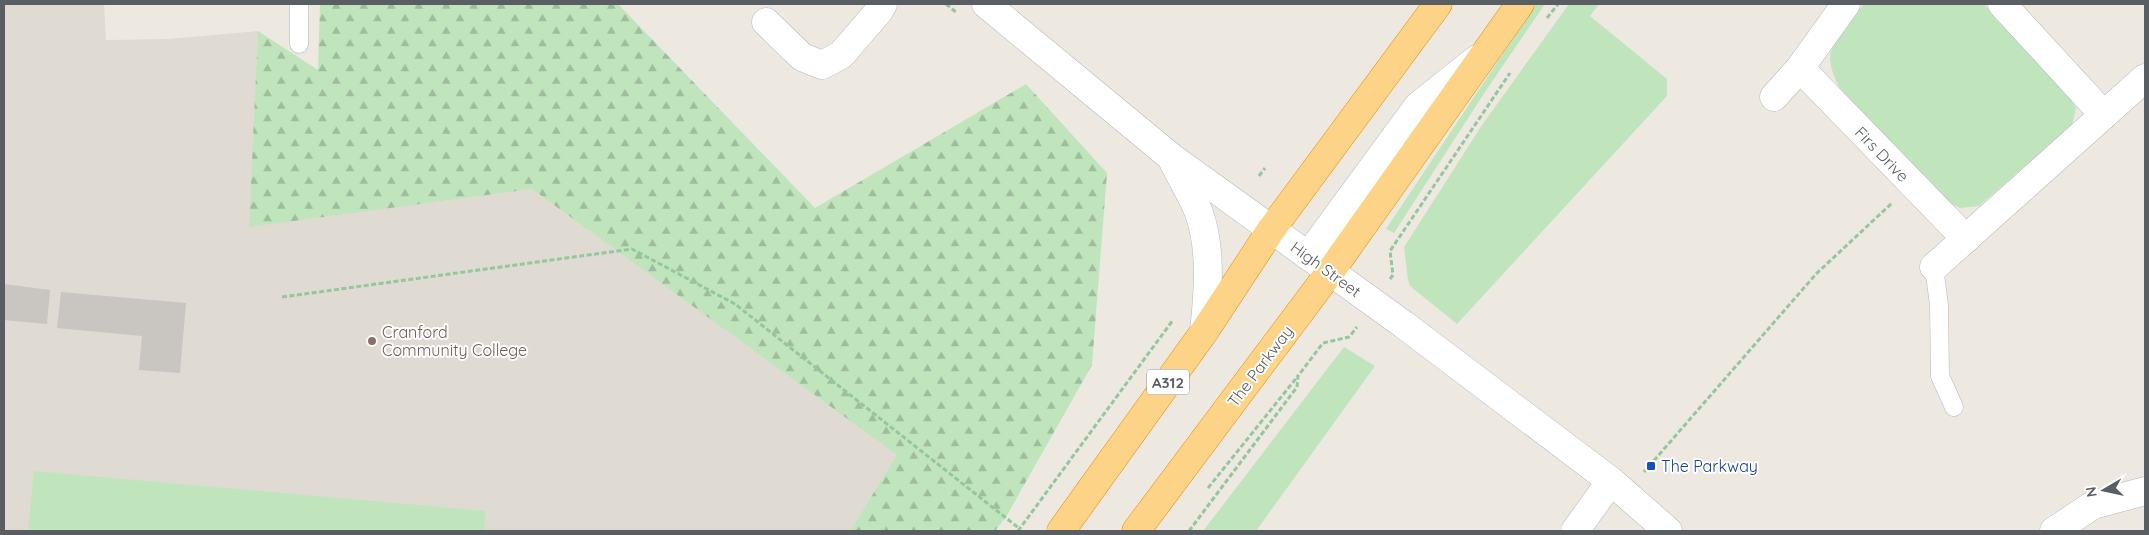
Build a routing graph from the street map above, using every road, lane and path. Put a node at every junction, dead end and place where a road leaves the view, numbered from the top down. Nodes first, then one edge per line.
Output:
1 (299, 4) edge
2 (883, 4) edge
3 (986, 4) edge
4 (1438, 4) edge
5 (1520, 4) edge
6 (1558, 4) edge
7 (1846, 4) edge
8 (2002, 4) edge
9 (1545, 21) dead end
10 (766, 22) dead end
11 (299, 44) dead end
12 (1486, 52) junction
13 (1800, 68) junction
14 (1512, 70) dead end
15 (2145, 78) edge
16 (1774, 97) dead end
17 (2104, 115) junction
18 (1171, 157) junction
19 (1266, 168) dead end
20 (1259, 176) dead end
21 (1911, 185) junction
22 (1271, 230) junction
23 (1966, 239) junction
24 (1308, 256) junction
25 (1934, 267) joint
26 (1330, 272) junction
27 (1388, 282) dead end
28 (282, 297) dead end
29 (1174, 320) dead end
30 (1357, 327) dead end
31 (1204, 332) junction
32 (1298, 376) junction
33 (1954, 407) dead end
34 (1618, 488) junction
35 (2145, 491) edge
36 (1204, 492) dead end
37 (1019, 530) edge
38 (1061, 531) edge
39 (1136, 531) edge
40 (1189, 531) edge
41 (1575, 531) edge
42 (1668, 531) edge
43 (2054, 531) edge

1 - 11 lane
2 - 10 street
3 - 18 street, High Street
4 - 22 highway, A312
5 - 12 highway, The Parkway
6 - 9 path
7 - 13 street
8 - 17 street
12 - 24 street
12 - 26 highway, The Parkway
13 - 16 street
13 - 21 street, Firs Drive
14 - 27 path
15 - 17 street
17 - 23 street
18 - 22 street, High Street
18 - 31 street
19 - 20 path
21 - 23 street, Firs Drive
21 - 34 path
22 - 24 street, High Street
22 - 31 highway, A312
23 - 25 street
24 - 26 street, High Street
25 - 33 lane
26 - 34 street, High Street
26 - 39 highway, The Parkway
28 - 37 path
29 - 37 path
30 - 32 path
31 - 38 highway, A312
32 - 36 path
32 - 40 path
34 - 41 street
34 - 42 street, High Street
35 - 43 street

